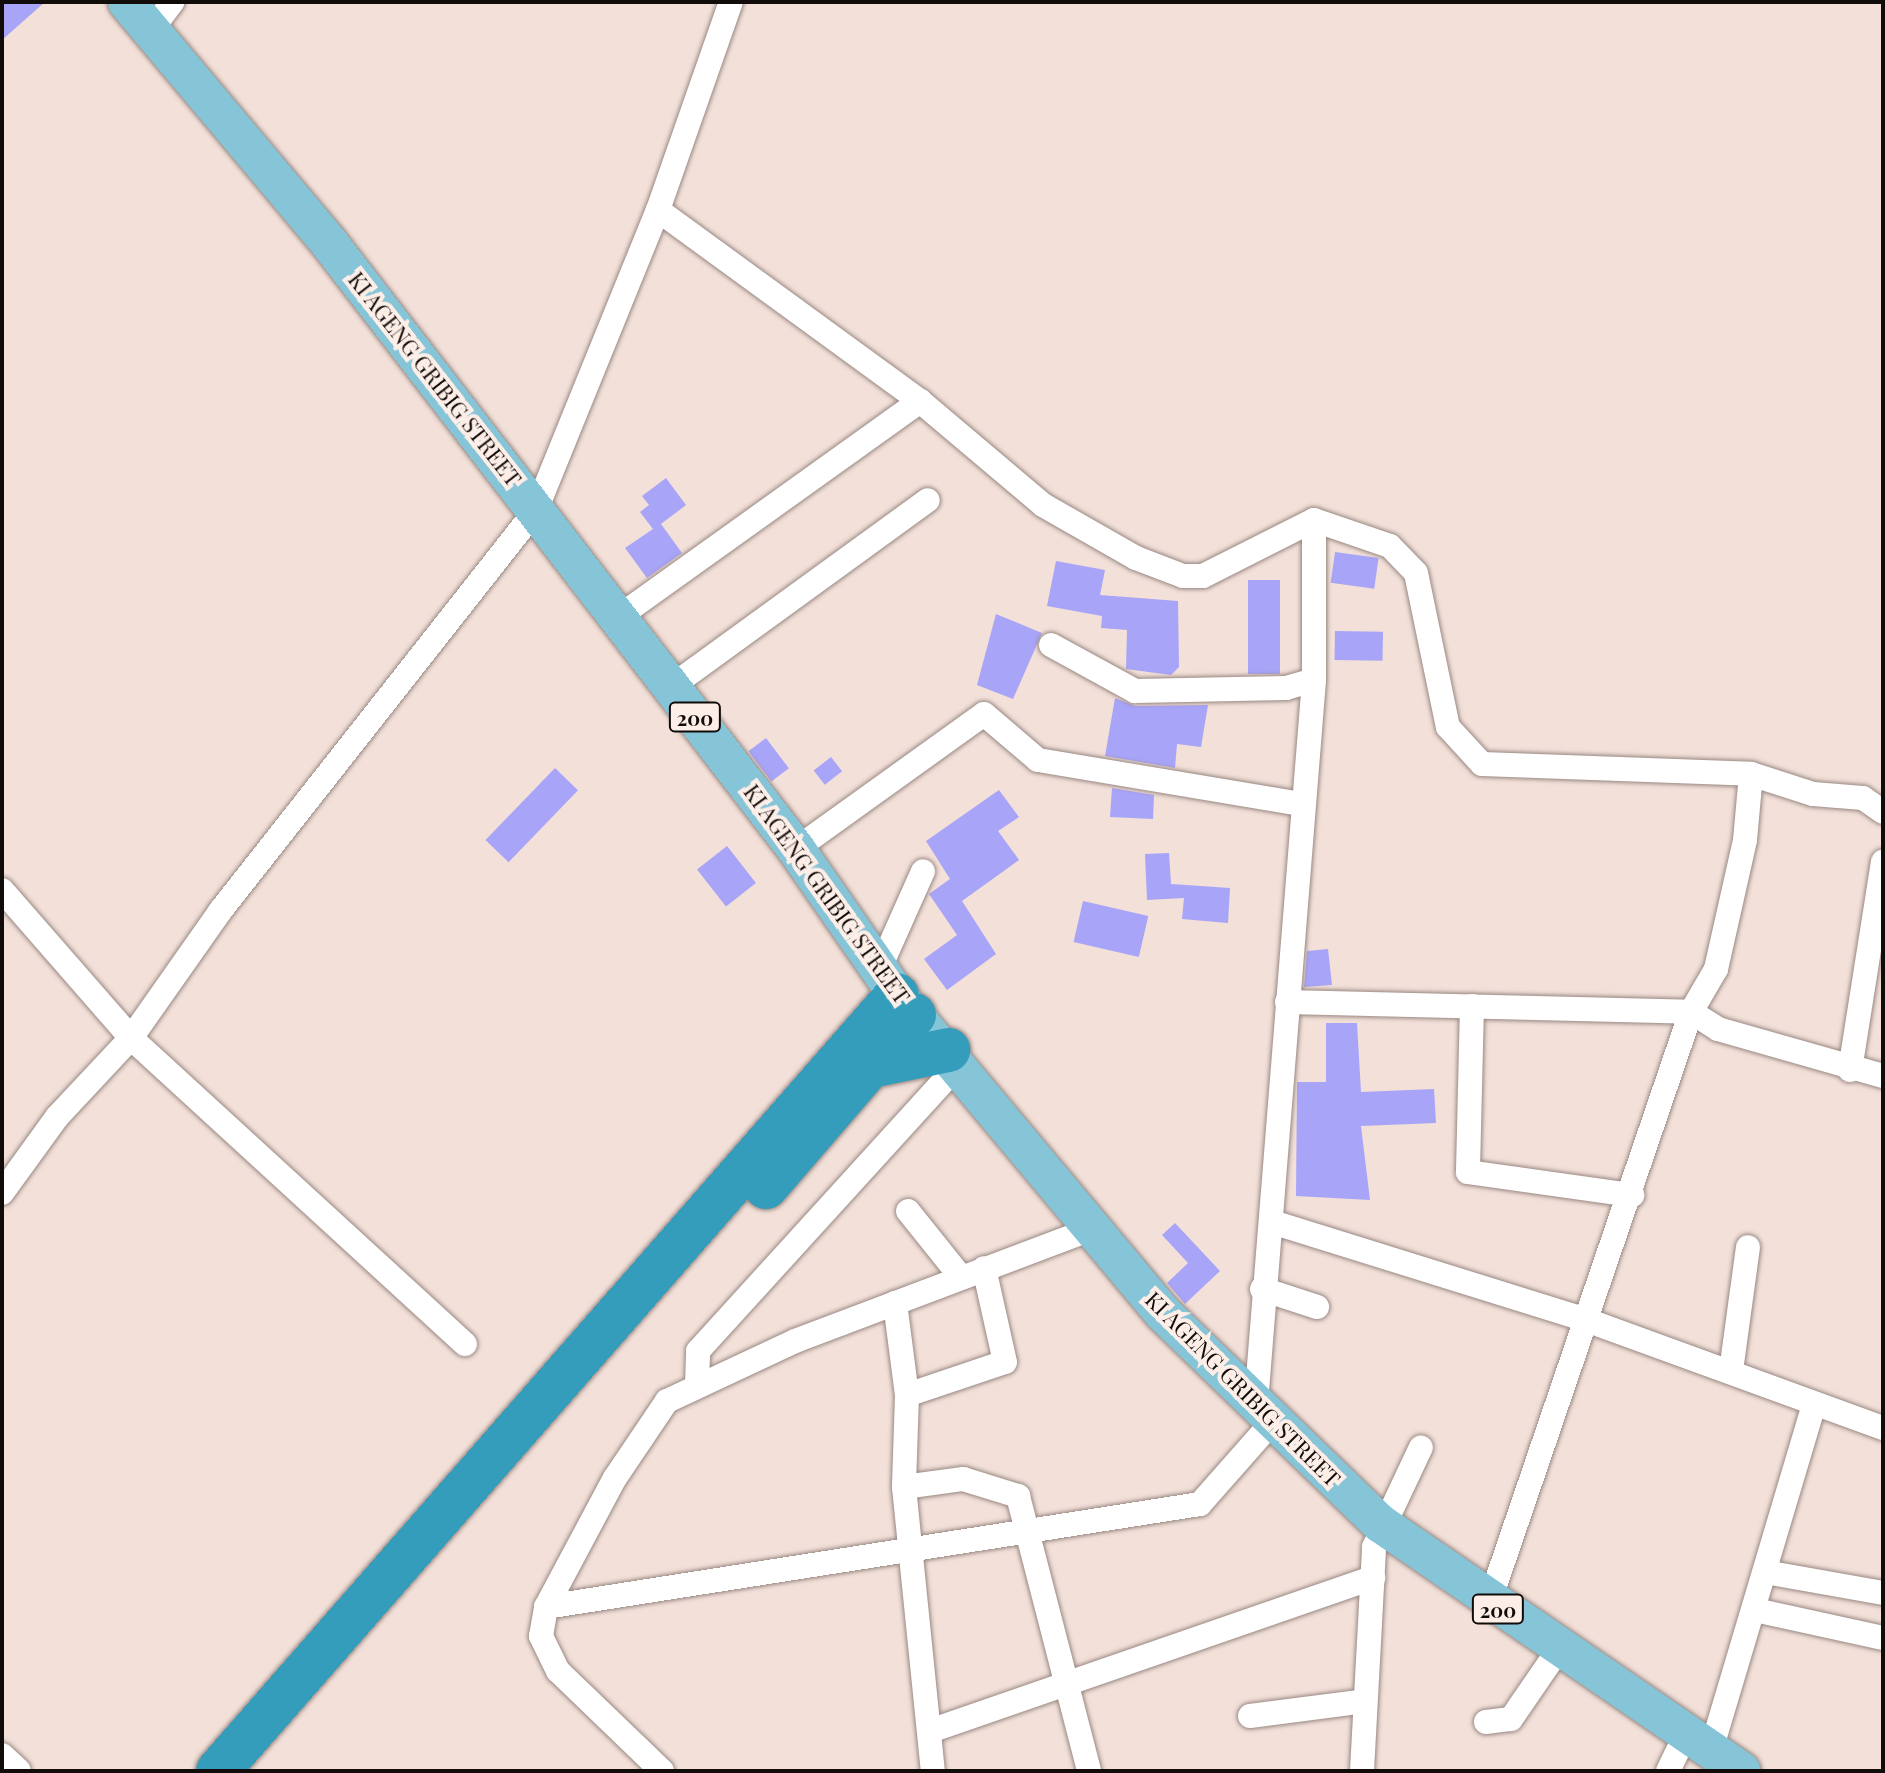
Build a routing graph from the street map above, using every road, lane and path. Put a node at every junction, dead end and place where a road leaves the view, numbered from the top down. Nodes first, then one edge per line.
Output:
1 (731, 2) edge
2 (150, 11) edge
3 (658, 210) junction
4 (920, 401) junction
5 (928, 500) dead end
6 (536, 510) junction
7 (1314, 520) junction
8 (617, 618) junction
9 (1051, 645) dead end
10 (1314, 680) junction
11 (672, 686) junction
12 (1751, 774) junction
13 (1300, 804) junction
14 (1883, 812) edge
15 (796, 849) junction
16 (1883, 862) edge
17 (923, 871) dead end
18 (2, 890) edge
19 (897, 993) junction
20 (1287, 1002) junction
21 (1472, 1006) junction
22 (1691, 1012) junction
23 (131, 1038) junction
24 (863, 1051) junction
25 (954, 1056) junction
26 (1850, 1070) junction
27 (1883, 1076) edge
28 (2, 1193) edge
29 (1632, 1195) junction
30 (908, 1211) dead end
31 (1272, 1222) junction
32 (1088, 1230) junction
33 (1748, 1247) dead end
34 (984, 1268) junction
35 (960, 1276) junction
36 (1262, 1289) junction
37 (895, 1303) junction
38 (1317, 1307) dead end
39 (1589, 1321) junction
40 (465, 1344) dead end
41 (1731, 1371) junction
42 (697, 1384) junction
43 (907, 1395) junction
44 (1814, 1405) junction
45 (1265, 1412) junction
46 (1883, 1428) edge
47 (1421, 1447) dead end
48 (904, 1487) junction
49 (1381, 1524) junction
50 (1028, 1532) junction
51 (912, 1550) junction
52 (1765, 1572) junction
53 (1373, 1578) junction
54 (1883, 1593) edge
55 (1489, 1603) junction
56 (546, 1607) junction
57 (1755, 1610) junction
58 (1883, 1638) edge
59 (1559, 1649) junction
60 (1064, 1684) junction
61 (1365, 1701) junction
62 (1250, 1716) dead end
63 (1486, 1722) dead end
64 (933, 1730) junction
65 (1699, 1742) junction
66 (2, 1755) edge
67 (19, 1771) edge
68 (218, 1771) edge
69 (258, 1771) edge
70 (662, 1771) edge
71 (933, 1771) edge
72 (1089, 1771) edge
73 (1362, 1771) edge
74 (1668, 1771) edge
75 (1742, 1771) edge

1 - 3 street
2 - 6 main road, KI AGENG GRIBIG STREET / 200
3 - 4 street
3 - 6 street
4 - 7 street
4 - 8 street
5 - 11 street
6 - 8 main road, KI AGENG GRIBIG STREET / 200
6 - 23 street
7 - 10 street
7 - 12 street
8 - 11 main road, KI AGENG GRIBIG STREET / 200
9 - 10 street
10 - 13 street
11 - 15 main road, KI AGENG GRIBIG STREET / 200
12 - 14 street
12 - 22 street
13 - 15 street
13 - 20 street
15 - 19 main road, KI AGENG GRIBIG STREET / 200
16 - 26 street
17 - 19 street
18 - 23 street
19 - 24 highway
19 - 25 main road, KI AGENG GRIBIG STREET / 200
20 - 21 street
20 - 31 street
21 - 22 street
21 - 29 street
22 - 26 street
22 - 29 street
23 - 28 street
23 - 40 street
24 - 25 highway
24 - 68 highway
24 - 69 highway
25 - 32 main road, KI AGENG GRIBIG STREET / 200
25 - 42 street
26 - 27 street
29 - 39 street
30 - 35 street
31 - 36 street
31 - 39 street
32 - 34 street
32 - 45 main road, KI AGENG GRIBIG STREET / 200
33 - 41 street
34 - 35 street
34 - 43 street
35 - 37 street
36 - 38 street
36 - 45 street
37 - 42 street
37 - 43 street
39 - 41 street
39 - 55 street
41 - 44 street
42 - 56 street
43 - 48 street
44 - 46 street
44 - 52 street
45 - 49 main road, KI AGENG GRIBIG STREET / 200
45 - 50 street
47 - 49 street
48 - 50 street
48 - 51 street
49 - 53 street
49 - 55 main road, KI AGENG GRIBIG STREET / 200
50 - 51 street
50 - 60 street
51 - 56 street
51 - 64 street
52 - 54 street
52 - 57 street
53 - 60 street
53 - 61 street
55 - 59 main road, KI AGENG GRIBIG STREET / 200
56 - 70 street
57 - 58 street
57 - 65 street
59 - 63 street
59 - 65 main road, KI AGENG GRIBIG STREET / 200
60 - 64 street
60 - 72 street
61 - 62 street
61 - 73 street
64 - 71 street
65 - 74 street
65 - 75 main road, KI AGENG GRIBIG STREET / 200
66 - 67 street

